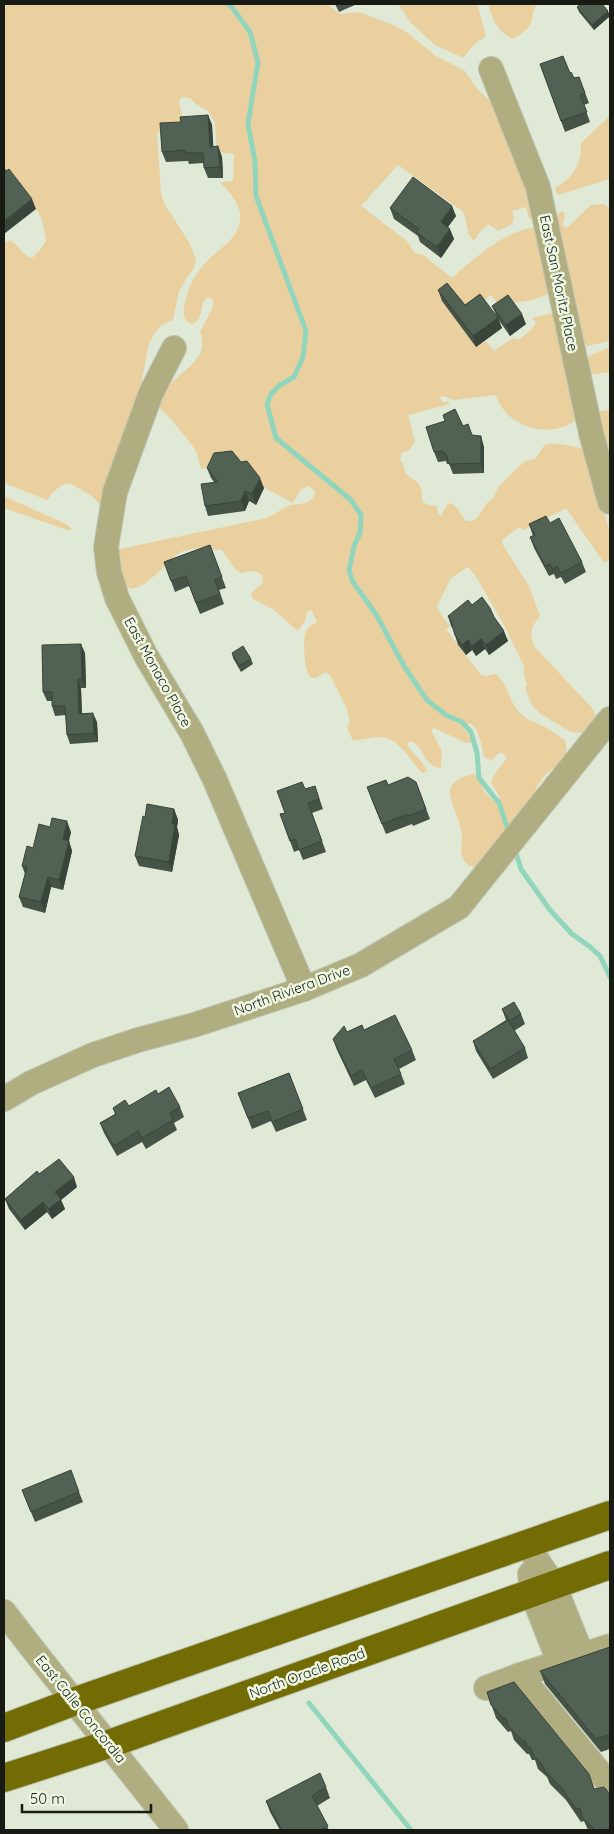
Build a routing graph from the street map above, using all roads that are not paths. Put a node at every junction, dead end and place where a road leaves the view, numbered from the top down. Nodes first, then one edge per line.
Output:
1 (491, 69) dead end
2 (174, 348) dead end
3 (610, 502) edge
4 (610, 718) edge
5 (304, 988) junction
6 (4, 1099) edge
7 (610, 1515) edge
8 (527, 1545) junction
9 (610, 1565) edge
10 (543, 1589) junction
11 (4, 1612) edge
12 (610, 1646) edge
13 (582, 1655) junction
14 (558, 1662) junction
15 (520, 1675) junction
16 (486, 1688) dead end
17 (73, 1702) junction
18 (4, 1728) edge
19 (108, 1744) junction
20 (4, 1778) edge
21 (610, 1785) edge
22 (176, 1830) edge

1 - 3 street, East San Moritz Place
2 - 5 street, East Monaco Place
4 - 5 street, North Riviera Drive
5 - 6 street, North Riviera Drive
7 - 8 highway
8 - 10 street
8 - 17 highway
9 - 10 highway, North Oracle Road
10 - 13 street
10 - 14 street
10 - 19 highway, North Oracle Road
11 - 17 street, East Calle Concordia
12 - 13 street
13 - 14 street
14 - 15 street
15 - 16 street
15 - 21 street
17 - 18 highway
17 - 19 street, East Calle Concordia
19 - 20 highway, North Oracle Road
19 - 22 street, East Calle Concordia

